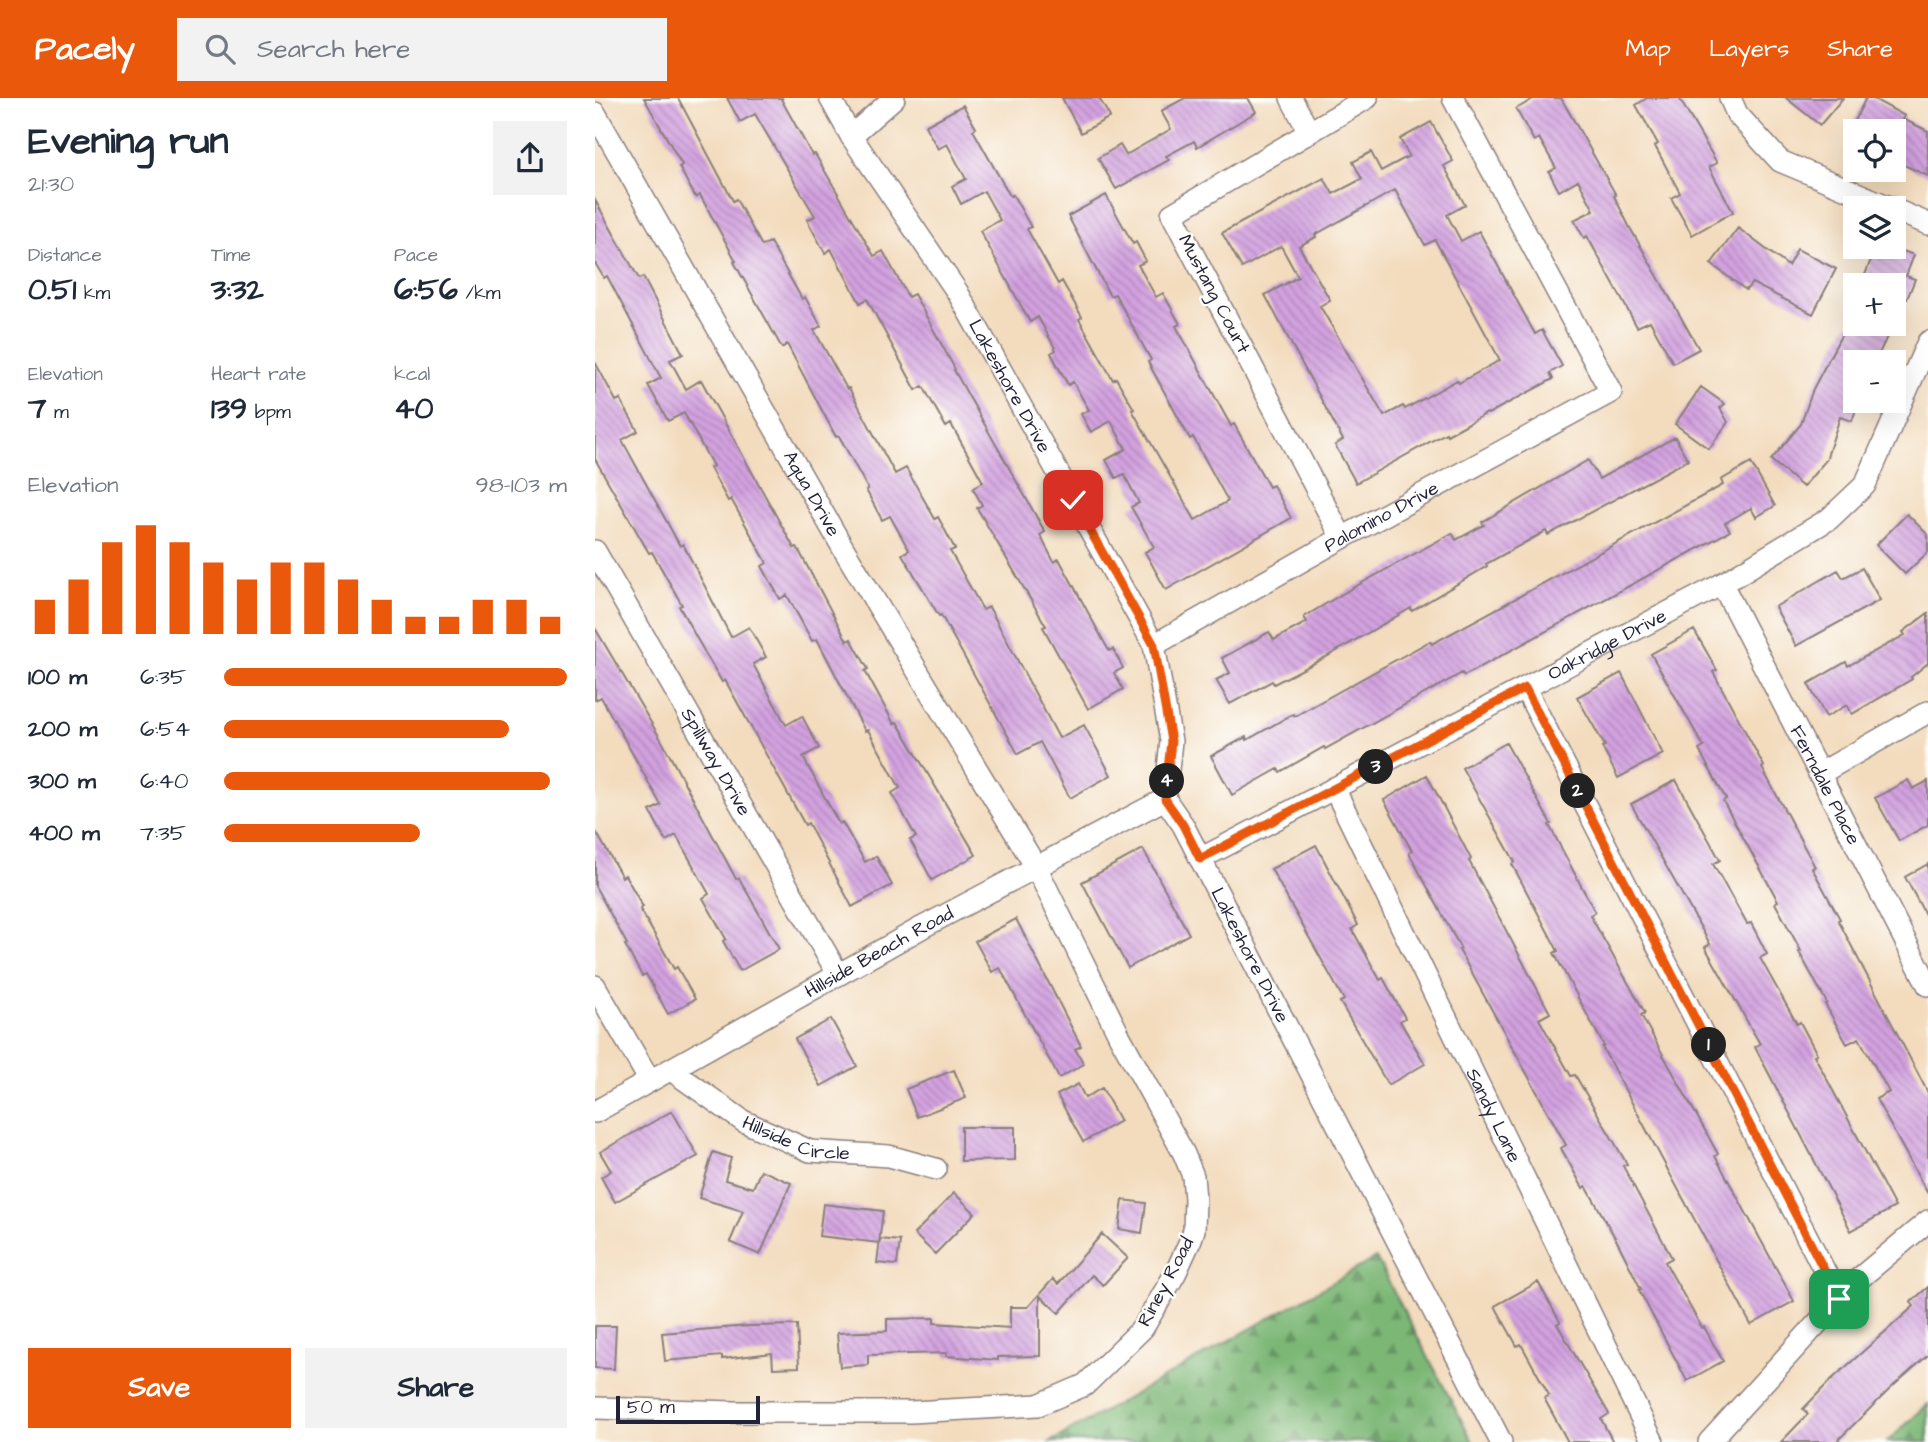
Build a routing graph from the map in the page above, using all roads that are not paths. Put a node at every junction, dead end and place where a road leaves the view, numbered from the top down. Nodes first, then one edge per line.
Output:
1 (830, 98) edge
2 (894, 98) edge
3 (1291, 98) edge
4 (1367, 98) edge
5 (1453, 98) edge
6 (1730, 98) edge
7 (595, 113) edge
8 (1309, 132) junction
9 (851, 136) junction
10 (1863, 196) edge
11 (1906, 215) edge
12 (1928, 224) edge
13 (1928, 342) edge
14 (1342, 538) junction
15 (595, 551) edge
16 (1722, 584) junction
17 (1154, 645) junction
18 (1525, 688) junction
19 (1928, 712) edge
20 (1819, 774) junction
21 (1334, 788) junction
22 (1165, 799) junction
23 (1200, 859) junction
24 (1036, 867) junction
25 (1922, 958) edge
26 (838, 974) junction
27 (1928, 985) edge
28 (595, 986) edge
29 (671, 1070) junction
30 (650, 1081) junction
31 (595, 1112) edge
32 (936, 1169) dead end
33 (1928, 1222) edge
34 (1839, 1299) junction
35 (595, 1408) edge
36 (1501, 1442) edge
37 (1653, 1442) edge
38 (1709, 1442) edge

1 - 9 street, Lakeshore Drive
2 - 9 street
3 - 8 street
4 - 8 street, Mustang Court
5 - 14 street, Palomino Drive
6 - 10 street
7 - 24 street, Aqua Drive
8 - 14 street, Mustang Court
9 - 17 street, Lakeshore Drive
11 - 12 street
13 - 16 street, Oakridge Drive
14 - 17 street, Palomino Drive
15 - 26 street, Spillway Drive
16 - 18 street, Oakridge Drive
16 - 20 street, Ferndale Place
17 - 22 street, Lakeshore Drive
18 - 21 street, Oakridge Drive
18 - 34 street
19 - 20 street
20 - 25 street, Ferndale Place
21 - 23 street, Oakridge Drive
21 - 37 street, Sandy Lane
22 - 23 street, Lakeshore Drive
22 - 24 street, Hillside Beach Road
23 - 36 street, Lakeshore Drive
24 - 26 street, Hillside Beach Road
24 - 35 street, Riney Road
25 - 27 street, Ferndale Place
26 - 29 street, Hillside Beach Road
28 - 30 street
29 - 30 street, Hillside Beach Road
29 - 32 street, Hillside Circle
30 - 31 street, Hillside Beach Road
33 - 34 street
34 - 38 street

